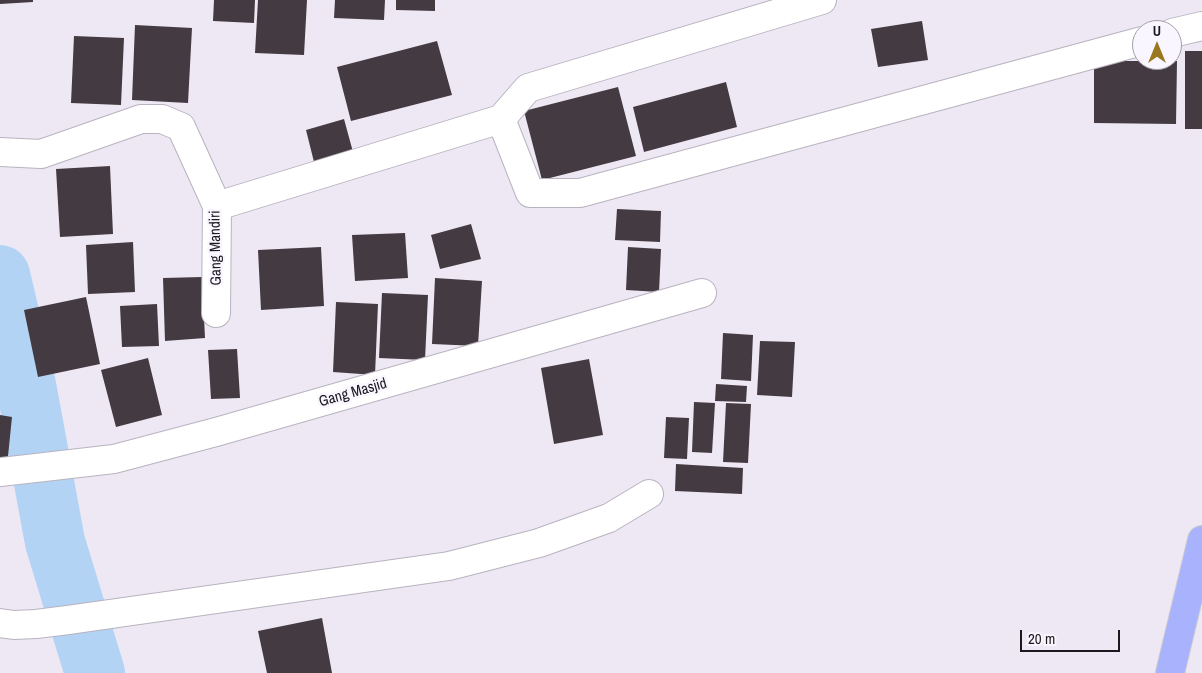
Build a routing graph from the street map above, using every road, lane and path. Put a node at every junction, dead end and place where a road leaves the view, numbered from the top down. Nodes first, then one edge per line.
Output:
1 (822, 0) edge
2 (1202, 26) edge
3 (1182, 31) edge
4 (1132, 44) edge
5 (501, 119) junction
6 (0, 152) edge
7 (217, 206) junction
8 (702, 293) dead end
9 (216, 313) dead end
10 (0, 472) edge
11 (649, 494) dead end
12 (1202, 540) edge
13 (0, 623) edge
14 (1170, 673) edge

1 - 5 street
2 - 3 street
4 - 5 street
5 - 7 street
6 - 7 street, Gang Mandiri
7 - 9 street, Gang Mandiri
8 - 10 street, Gang Masjid
11 - 13 street
12 - 14 highway

